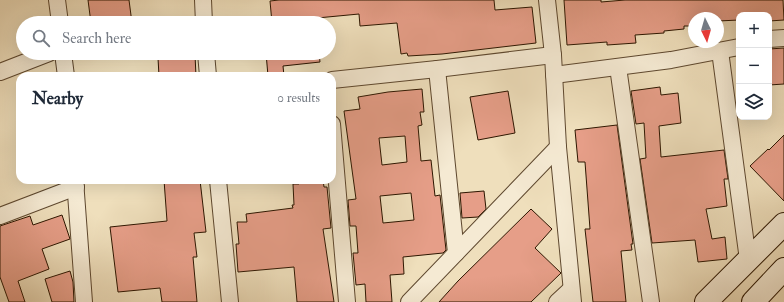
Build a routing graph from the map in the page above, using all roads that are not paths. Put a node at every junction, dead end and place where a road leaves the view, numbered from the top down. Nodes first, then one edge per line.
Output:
1 (57, 0) edge
2 (203, 0) edge
3 (547, 0) edge
4 (59, 16) edge
5 (204, 16) edge
6 (784, 38) edge
7 (772, 39) edge
8 (736, 47) edge
9 (720, 51) junction
10 (553, 55) junction
11 (32, 60) edge
12 (64, 60) edge
13 (207, 60) edge
14 (618, 67) junction
15 (437, 69) junction
16 (0, 72) edge
17 (65, 72) edge
18 (208, 72) edge
19 (554, 75) junction
20 (336, 80) edge
21 (558, 147) junction
22 (336, 171) edge
23 (75, 184) edge
24 (218, 184) edge
25 (0, 216) edge
26 (784, 224) edge
27 (456, 253) junction
28 (748, 260) junction
29 (784, 269) edge
30 (572, 296) edge
31 (84, 302) edge
32 (230, 302) edge
33 (347, 302) edge
34 (409, 302) edge
35 (557, 302) edge
36 (651, 302) edge
37 (706, 302) edge
38 (753, 302) edge

1 - 4 street
2 - 5 street
3 - 10 street
6 - 7 street
8 - 9 street
9 - 14 street
9 - 28 street
10 - 15 street
10 - 19 street
11 - 16 street
12 - 17 street
13 - 18 street
14 - 19 street
14 - 36 street
15 - 20 street
15 - 27 street
19 - 21 street
21 - 27 street
21 - 30 street
22 - 33 street
23 - 25 street
23 - 31 street
24 - 32 street
26 - 28 main road
27 - 34 street
28 - 37 main road
29 - 38 main road
30 - 35 street

